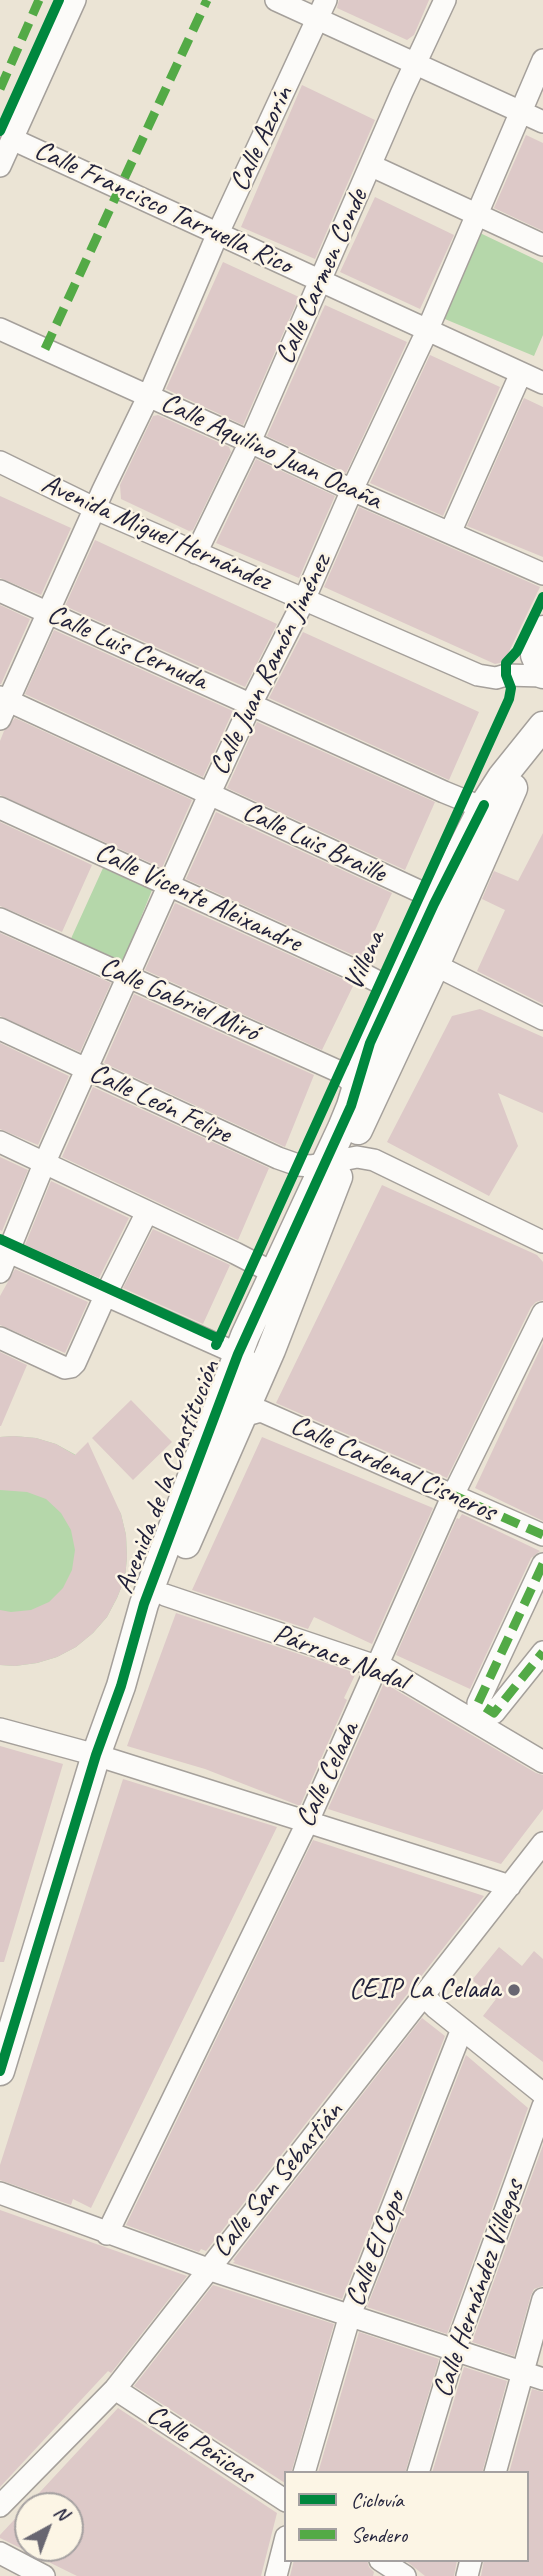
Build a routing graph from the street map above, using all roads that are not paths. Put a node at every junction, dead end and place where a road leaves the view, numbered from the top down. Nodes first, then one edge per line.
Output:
1 (75, 0) edge
2 (276, 0) edge
3 (445, 0) edge
4 (322, 10) edge
5 (543, 60) edge
6 (416, 62) junction
7 (520, 112) junction
8 (543, 122) edge
9 (12, 139) junction
10 (0, 166) edge
11 (372, 166) junction
12 (478, 214) junction
13 (218, 233) junction
14 (543, 244) edge
15 (320, 280) junction
16 (0, 329) edge
17 (427, 331) junction
18 (522, 373) junction
19 (543, 383) edge
20 (149, 395) junction
21 (250, 442) junction
22 (0, 462) edge
23 (352, 491) junction
24 (96, 509) junction
25 (450, 533) junction
26 (197, 554) junction
27 (543, 574) edge
28 (0, 591) edge
29 (304, 600) junction
30 (48, 613) junction
31 (539, 636) edge
32 (506, 674) junction
33 (543, 675) edge
34 (251, 704) junction
35 (3, 706) edge
36 (543, 743) edge
37 (209, 795) junction
38 (484, 805) junction
39 (0, 808) edge
40 (169, 885) junction
41 (434, 904) junction
42 (0, 919) edge
43 (435, 965) junction
44 (128, 977) junction
45 (395, 989) junction
46 (543, 1019) edge
47 (0, 1029) edge
48 (386, 1065) junction
49 (86, 1070) junction
50 (356, 1086) junction
51 (0, 1142) edge
52 (348, 1161) junction
53 (44, 1164) junction
54 (147, 1212) junction
55 (543, 1242) edge
56 (3, 1257) edge
57 (272, 1277) junction
58 (106, 1294) junction
59 (543, 1314) edge
60 (0, 1338) edge
61 (238, 1354) junction
62 (243, 1416) junction
63 (218, 1473) junction
64 (453, 1495) junction
65 (543, 1535) edge
66 (543, 1564) edge
67 (165, 1595) junction
68 (543, 1652) edge
69 (377, 1668) junction
70 (121, 1686) junction
71 (0, 1729) edge
72 (96, 1755) junction
73 (543, 1762) edge
74 (308, 1821) junction
75 (543, 1843) edge
76 (510, 1886) junction
77 (424, 1996) junction
78 (462, 2029) junction
79 (0, 2071) edge
80 (543, 2094) edge
81 (543, 2106) edge
82 (0, 2193) edge
83 (107, 2234) junction
84 (208, 2269) junction
85 (543, 2299) edge
86 (350, 2315) junction
87 (455, 2350) junction
88 (533, 2376) edge
89 (115, 2389) junction
90 (304, 2471) edge
91 (419, 2471) edge
92 (496, 2471) edge
93 (284, 2500) edge
94 (0, 2506) edge
95 (284, 2545) edge
96 (0, 2553) edge
97 (17, 2570) edge
98 (44, 2576) edge
99 (276, 2576) edge

1 - 9 street
2 - 4 street
3 - 6 street, Calle Carmen Conde
4 - 6 street
4 - 13 street, Calle Azorín
5 - 7 street, Calle Juan Ramón Jiménez
6 - 7 street
6 - 11 street, Calle Carmen Conde
7 - 8 street
7 - 12 street, Calle Juan Ramón Jiménez
9 - 10 street
9 - 13 street, Calle Francisco Tarruella Rico
11 - 12 street
11 - 15 street, Calle Carmen Conde
12 - 14 street
12 - 17 street, Calle Juan Ramón Jiménez
13 - 15 street, Calle Francisco Tarruella Rico
13 - 20 street, Calle Azorín
15 - 17 street, Calle Francisco Tarruella Rico
15 - 21 street, Calle Carmen Conde
16 - 20 street, Calle Aquilino Juan Ocaña
17 - 18 street, Calle Francisco Tarruella Rico
17 - 23 street, Calle Juan Ramón Jiménez
18 - 19 street, Calle Francisco Tarruella Rico
18 - 25 street
20 - 21 street, Calle Aquilino Juan Ocaña
20 - 24 street, Calle Azorín
21 - 23 street, Calle Aquilino Juan Ocaña
21 - 26 street, Calle Carmen Conde
22 - 24 street, Avenida Miguel Hernández
23 - 25 street, Calle Aquilino Juan Ocaña
23 - 29 street, Calle Juan Ramón Jiménez
24 - 26 street, Avenida Miguel Hernández
24 - 30 street, Calle Azorín
25 - 27 street, Calle Aquilino Juan Ocaña
26 - 29 street, Avenida Miguel Hernández
28 - 30 street, Calle Luis Cernuda
29 - 32 street, Avenida Miguel Hernández
29 - 34 street, Calle Juan Ramón Jiménez
30 - 34 street, Calle Luis Cernuda
30 - 35 street, Calle Azorín
31 - 32 street
31 - 33 street
32 - 33 street, Avenida Miguel Hernández
34 - 37 street, Calle Juan Ramón Jiménez
34 - 38 street, Calle Luis Cernuda
35 - 37 street, Calle Luis Braille
36 - 38 street, Avenida de la Constitución
36 - 43 street
37 - 40 street, Calle Juan Ramón Jiménez
37 - 41 street, Calle Luis Braille
38 - 41 street, Avenida de la Constitución
38 - 43 street
39 - 40 street, Calle Vicente Aleixandre
40 - 44 street, Calle Juan Ramón Jiménez
40 - 45 street, Calle Vicente Aleixandre
41 - 45 street, Avenida de la Constitución
42 - 44 street, Calle Gabriel Miró
43 - 46 street
43 - 48 street
44 - 49 street, Calle Juan Ramón Jiménez
44 - 50 street, Calle Gabriel Miró
45 - 48 street
45 - 50 street, Avenida de la Constitución
47 - 49 street, Calle León Felipe
48 - 52 street
49 - 52 street, Calle León Felipe
49 - 53 street, Calle Juan Ramón Jiménez
50 - 52 street, Avenida de la Constitución
51 - 53 street
52 - 55 street
52 - 57 street, Avenida de la Constitución
52 - 62 street
53 - 54 street
53 - 56 street, Calle Juan Ramón Jiménez
54 - 57 street
54 - 58 street
56 - 58 street
57 - 61 street, Avenida de la Constitución
58 - 60 street
58 - 61 street
59 - 64 street, Calle Celada
61 - 63 street
61 - 70 street, Avenida de la Constitución
62 - 63 street
62 - 64 street, Calle Cardenal Cisneros
63 - 67 street
64 - 65 street, Calle Cardenal Cisneros
64 - 69 street, Calle Celada
66 - 68 street
67 - 69 street, Párraco Nadal
67 - 70 street
69 - 73 street, Párraco Nadal
69 - 74 street, Calle Celada
70 - 72 street, Avenida de la Constitución
71 - 72 street
72 - 74 street
72 - 79 street, Avenida de la Constitución
74 - 76 street
74 - 83 street, Calle Celada
75 - 76 street, Calle San Sebastián
76 - 77 street, Calle San Sebastián
77 - 78 street
77 - 84 street, Calle San Sebastián
78 - 80 street
78 - 86 street, Calle El Copo
81 - 87 street, Calle Hernández Villegas
82 - 83 street
83 - 84 street
84 - 86 street
84 - 89 street, Calle San Sebastián
85 - 88 street
86 - 87 street
86 - 90 street, Calle El Copo
87 - 88 street
87 - 91 street, Calle Hernández Villegas
88 - 92 street
89 - 93 street, Calle Peñicas
89 - 94 street, Calle San Sebastián
95 - 99 street
96 - 97 street
97 - 98 street

